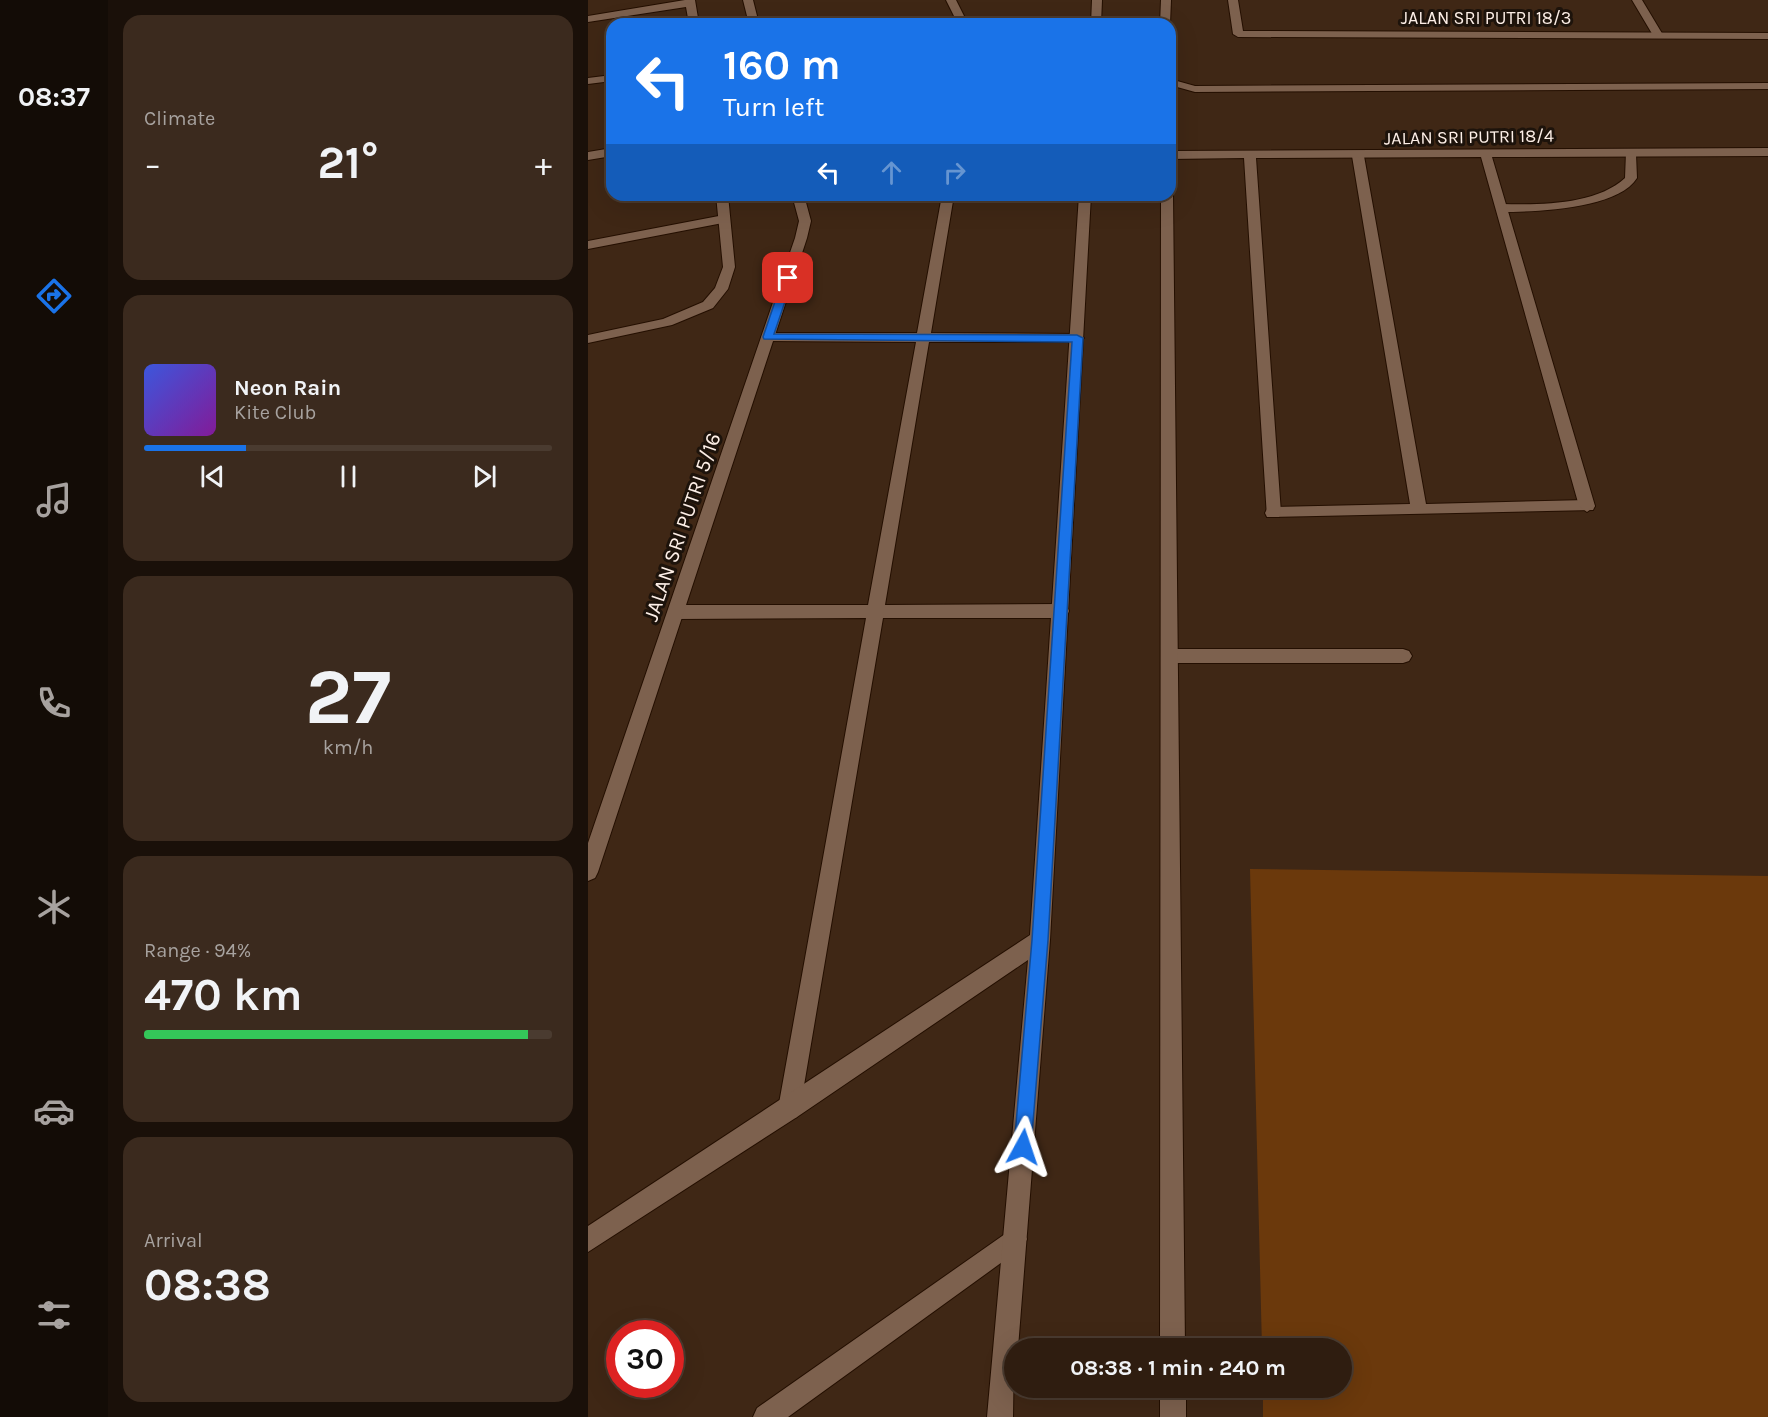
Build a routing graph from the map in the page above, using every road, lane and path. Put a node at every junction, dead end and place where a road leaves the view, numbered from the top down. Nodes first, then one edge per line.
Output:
1 (748, 0) edge
2 (951, 0) edge
3 (1097, 0) edge
4 (1166, 0) edge
5 (1233, 0) edge
6 (1637, 0) edge
7 (690, 2) edge
8 (693, 18) edge
9 (752, 18) edge
10 (960, 18) edge
11 (1096, 18) edge
12 (1165, 18) edge
13 (588, 19) edge
14 (1658, 35) junction
15 (1768, 36) edge
16 (606, 79) edge
17 (588, 81) edge
18 (1176, 84) edge
19 (1768, 86) edge
20 (606, 153) edge
21 (1768, 153) edge
22 (1630, 154) junction
23 (1486, 155) junction
24 (588, 156) edge
25 (1176, 156) edge
26 (1358, 156) junction
27 (1250, 157) junction
28 (722, 201) edge
29 (800, 201) edge
30 (947, 201) edge
31 (1085, 201) edge
32 (1167, 201) edge
33 (1502, 208) junction
34 (724, 219) junction
35 (588, 245) edge
36 (768, 337) junction
37 (922, 338) junction
38 (1077, 338) junction
39 (588, 339) edge
40 (1419, 510) junction
41 (876, 611) junction
42 (1061, 611) junction
43 (676, 612) junction
44 (1170, 656) junction
45 (1403, 656) dead end
46 (588, 872) edge
47 (1040, 940) junction
48 (789, 1109) junction
49 (1015, 1239) junction
50 (588, 1240) edge
51 (1173, 1338) edge
52 (1173, 1398) edge
53 (766, 1417) edge
54 (1000, 1417) edge
55 (1173, 1417) edge

1 - 9 street
2 - 10 street
3 - 11 street
4 - 12 street
5 - 14 street, JALAN SRI PUTRI 18/3
6 - 14 street
7 - 8 street
7 - 13 street
14 - 15 street, JALAN SRI PUTRI 18/3
16 - 17 street
18 - 19 street
20 - 24 street
21 - 22 street, JALAN SRI PUTRI 18/4
22 - 23 street, JALAN SRI PUTRI 18/4
22 - 33 street
23 - 26 street, JALAN SRI PUTRI 18/4
23 - 33 street
25 - 27 street, JALAN SRI PUTRI 18/4
26 - 27 street, JALAN SRI PUTRI 18/4
26 - 40 street
27 - 40 street
28 - 34 street
29 - 36 street, JALAN SRI PUTRI 5/16
30 - 37 street
31 - 38 street
32 - 44 street
33 - 40 street
34 - 35 street
34 - 39 street
36 - 37 street
36 - 43 street, JALAN SRI PUTRI 5/16
37 - 38 street
37 - 41 street
38 - 42 street
41 - 42 street
41 - 43 street
41 - 48 street
42 - 47 street
43 - 46 street, JALAN SRI PUTRI 5/16
44 - 45 street
44 - 51 street
47 - 48 street
47 - 49 street
48 - 50 street
49 - 53 street
49 - 54 street
52 - 55 street

